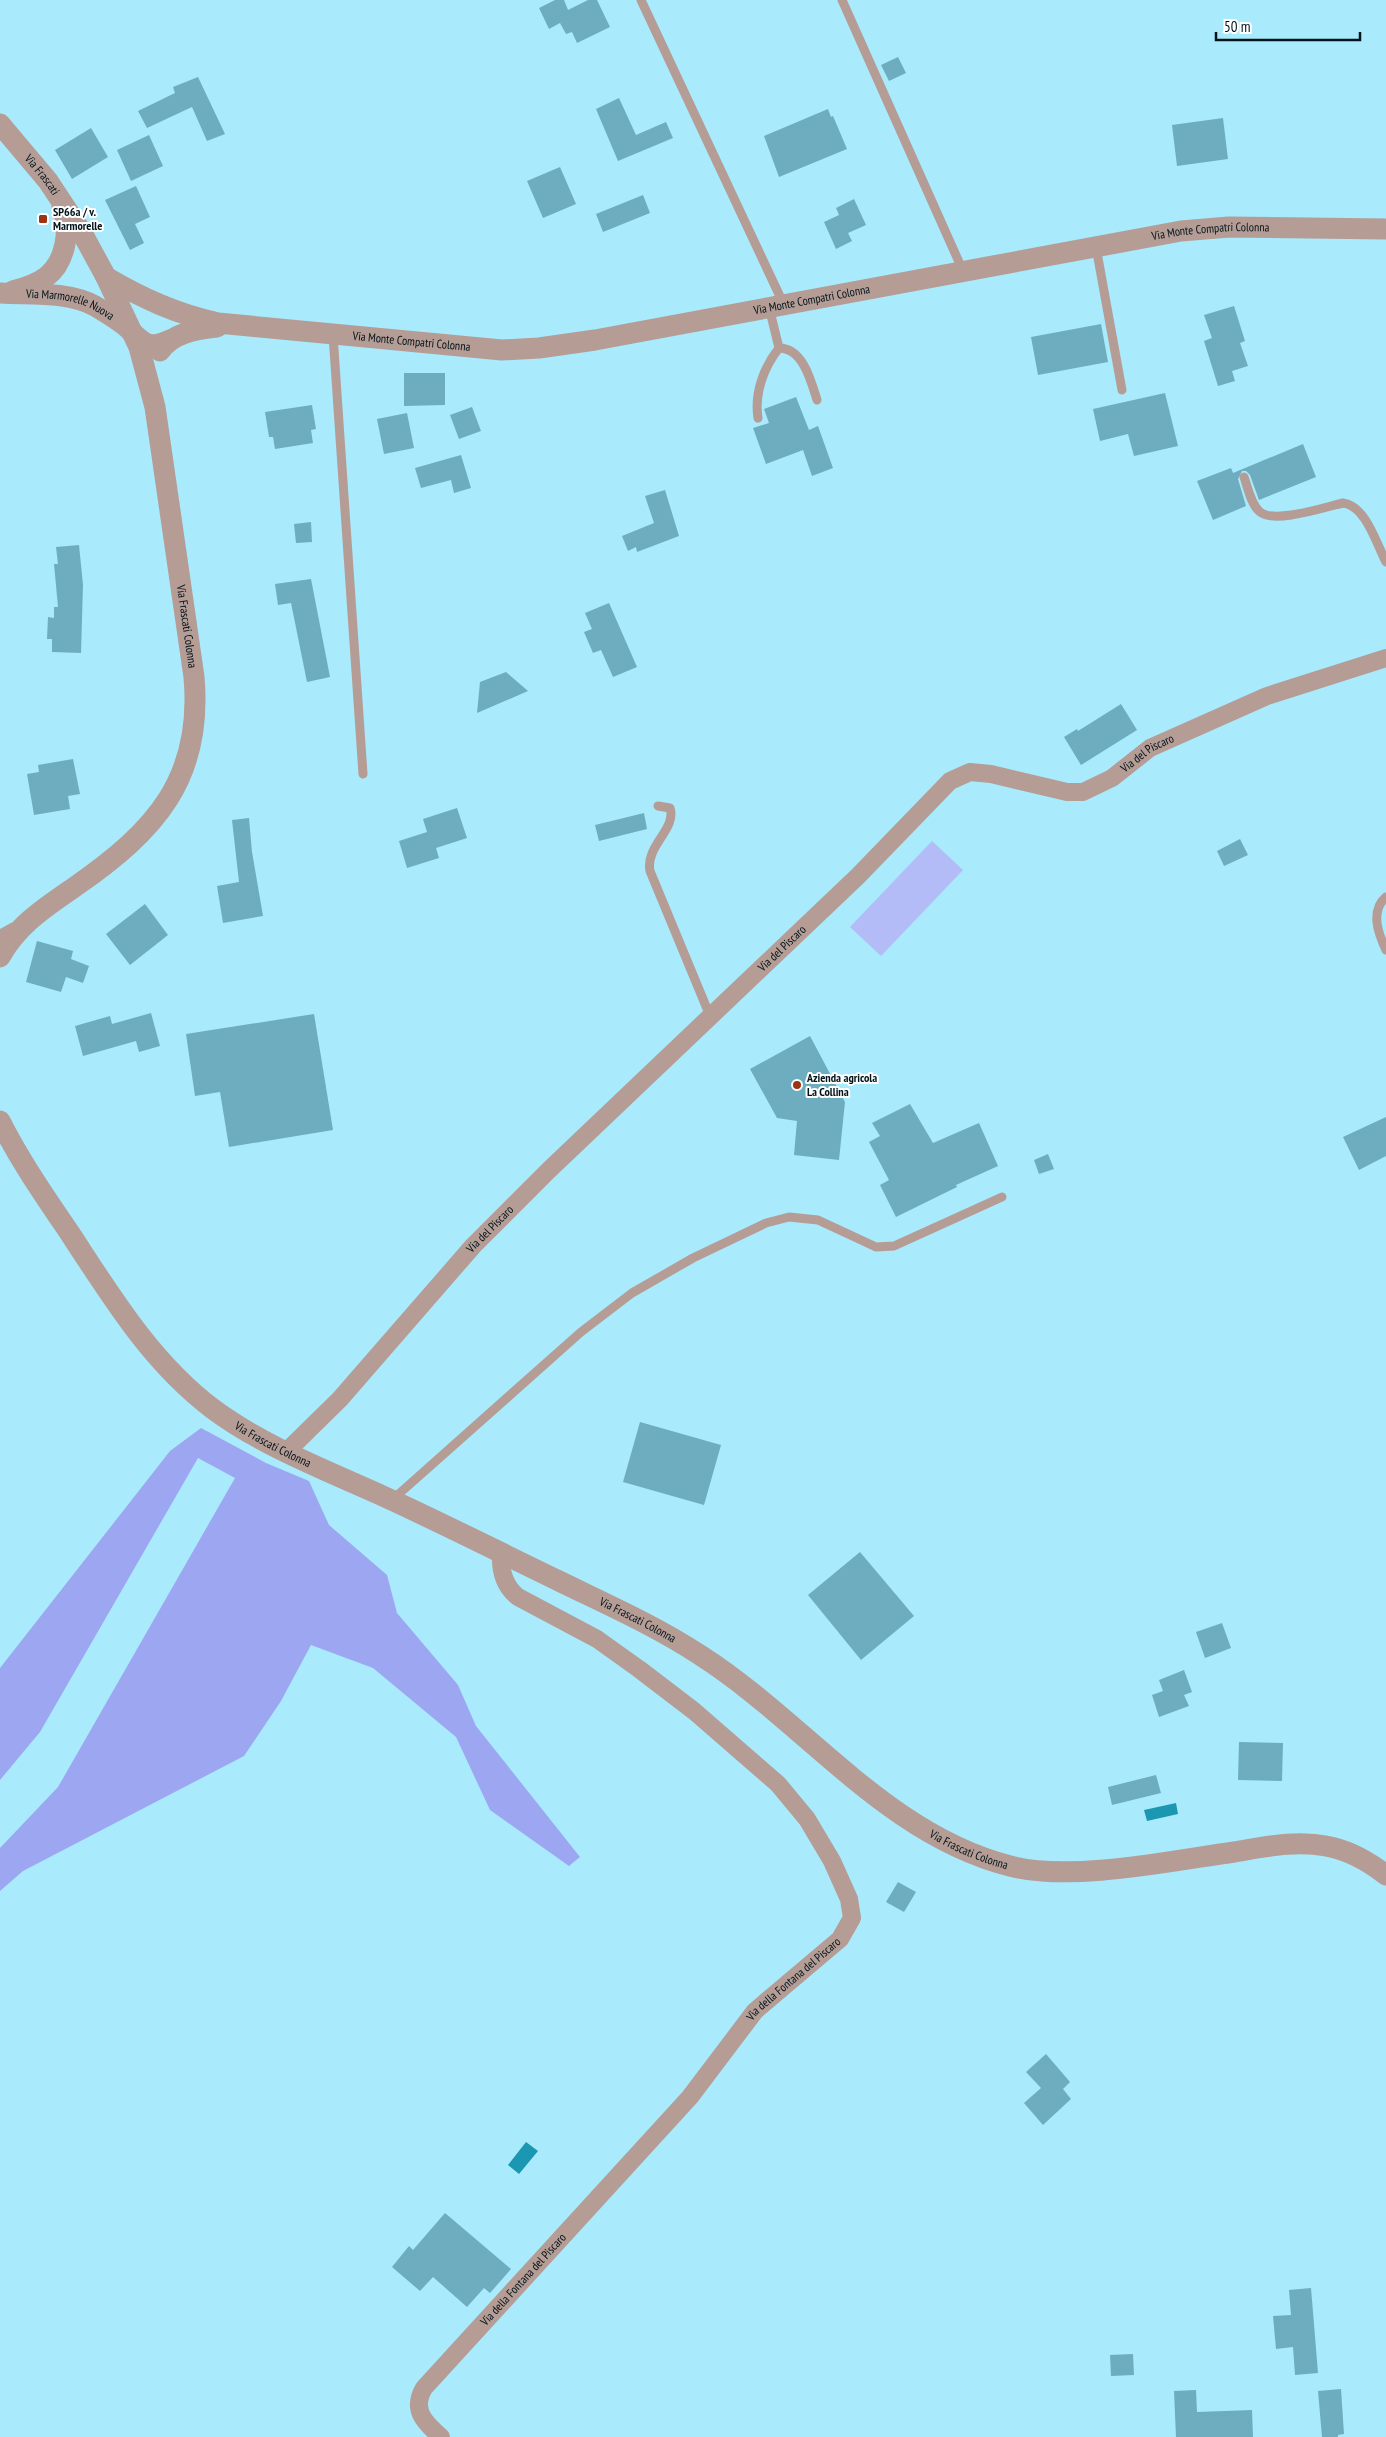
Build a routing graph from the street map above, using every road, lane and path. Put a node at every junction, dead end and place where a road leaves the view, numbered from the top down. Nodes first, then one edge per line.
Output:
1 (641, 0) edge
2 (842, 0) edge
3 (0, 124) edge
4 (48, 181) junction
5 (1386, 229) edge
6 (81, 231) joint
7 (1096, 246) junction
8 (963, 271) junction
9 (106, 277) junction
10 (1, 294) edge
11 (161, 306) junction
12 (776, 306) junction
13 (238, 326) junction
14 (132, 332) junction
15 (333, 335) junction
16 (170, 340) junction
17 (779, 348) junction
18 (1122, 390) dead end
19 (817, 400) dead end
20 (154, 407) junction
21 (758, 418) dead end
22 (1244, 477) dead end
23 (1386, 562) edge
24 (1385, 662) edge
25 (363, 774) dead end
26 (658, 806) dead end
27 (1386, 897) edge
28 (33, 916) junction
29 (0, 934) edge
30 (1386, 950) edge
31 (0, 957) edge
32 (710, 1016) junction
33 (0, 1121) edge
34 (1002, 1197) dead end
35 (286, 1451) junction
36 (392, 1500) junction
37 (502, 1553) junction
38 (1386, 1874) edge
39 (441, 2437) edge

1 - 12 lane
2 - 8 lane
3 - 4 street, Via Frascati
4 - 6 street, Via Frascati
4 - 10 street, Via Marmorelle Nuova
5 - 7 street, Via Monte Compatri Colonna
6 - 9 street, Via Frascati Colonna
7 - 8 street, Via Monte Compatri Colonna
7 - 18 lane
8 - 12 street, Via Monte Compatri Colonna
9 - 11 street
9 - 14 street, Via Frascati Colonna
10 - 14 street, Via Marmorelle Nuova
11 - 13 street
11 - 14 street
12 - 15 street, Via Monte Compatri Colonna
12 - 17 lane
13 - 15 street, Via Monte Compatri Colonna
13 - 16 street
14 - 16 street, Via Marmorelle Nuova
14 - 20 street, Via Frascati Colonna
15 - 25 lane
16 - 20 street
17 - 19 lane
17 - 21 lane
20 - 28 street, Via Frascati Colonna
22 - 23 lane
24 - 32 street, Via del Piscaro
26 - 32 lane
27 - 30 lane
28 - 29 lane
28 - 31 street, Via Frascati Colonna
32 - 35 street, Via del Piscaro
33 - 35 street, Via Frascati Colonna
34 - 36 lane
35 - 36 street, Via Frascati Colonna
36 - 37 street, Via Frascati Colonna
37 - 38 street, Via Frascati Colonna
37 - 39 street, Via della Fontana del Piscaro

